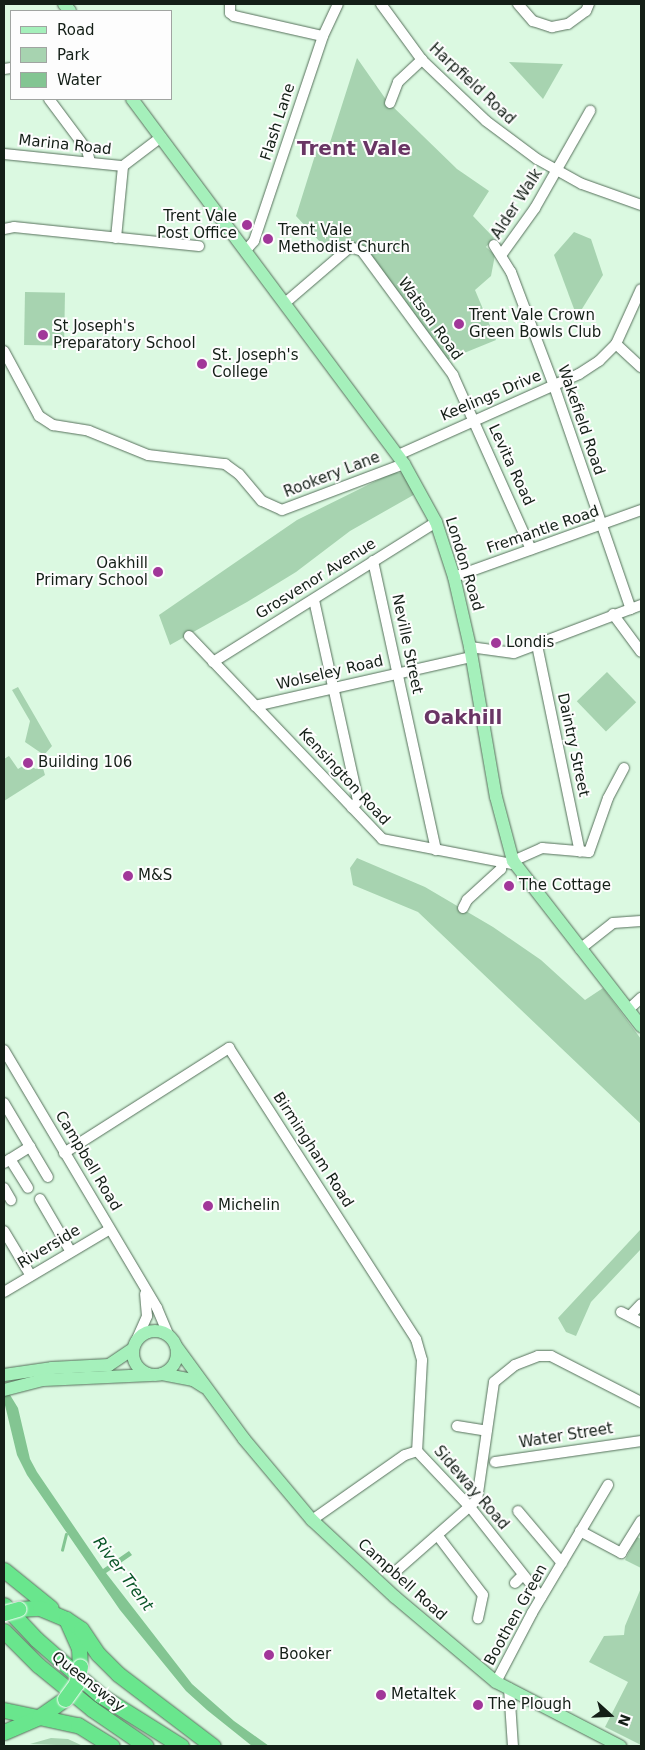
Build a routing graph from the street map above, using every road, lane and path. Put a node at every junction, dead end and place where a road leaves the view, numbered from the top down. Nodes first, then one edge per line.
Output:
1 (230, 4) edge
2 (338, 4) edge
3 (381, 4) edge
4 (518, 4) edge
5 (589, 4) edge
6 (323, 36) junction
7 (422, 60) junction
8 (49, 100) edge
9 (133, 100) edge
10 (390, 103) dead end
11 (590, 111) dead end
12 (161, 137) junction
13 (4, 154) edge
14 (90, 162) junction
15 (124, 166) junction
16 (557, 170) junction
17 (641, 205) edge
18 (4, 229) edge
19 (116, 238) junction
20 (494, 245) dead end
21 (199, 246) dead end
22 (247, 249) junction
23 (502, 254) junction
24 (641, 289) edge
25 (285, 303) junction
26 (616, 344) junction
27 (4, 351) edge
28 (641, 367) edge
29 (554, 386) junction
30 (475, 421) junction
31 (401, 459) junction
32 (641, 510) edge
33 (436, 522) junction
34 (601, 525) junction
35 (531, 549) junction
36 (373, 561) junction
37 (454, 577) junction
38 (314, 600) junction
39 (641, 605) edge
40 (631, 608) junction
41 (613, 614) junction
42 (189, 636) dead end
43 (537, 644) junction
44 (470, 652) junction
45 (641, 652) edge
46 (213, 662) junction
47 (398, 674) junction
48 (333, 688) junction
49 (255, 706) junction
50 (624, 768) dead end
51 (352, 808) junction
52 (436, 850) junction
53 (580, 852) junction
54 (511, 863) junction
55 (462, 908) dead end
56 (641, 920) edge
57 (580, 949) junction
58 (641, 998) edge
59 (628, 1010) junction
60 (641, 1026) edge
61 (4, 1050) edge
62 (4, 1103) edge
63 (30, 1147) junction
64 (64, 1153) junction
65 (7, 1161) edge
66 (48, 1177) dead end
67 (4, 1188) edge
68 (28, 1188) dead end
69 (40, 1199) dead end
70 (10, 1200) dead end
71 (110, 1228) junction
72 (4, 1231) edge
73 (71, 1252) junction
74 (31, 1276) junction
75 (144, 1288) junction
76 (4, 1292) edge
77 (641, 1304) edge
78 (641, 1322) edge
79 (173, 1341) junction
80 (134, 1345) junction
81 (4, 1375) edge
82 (156, 1375) junction
83 (204, 1387) junction
84 (8, 1389) edge
85 (641, 1402) edge
86 (457, 1426) dead end
87 (487, 1431) junction
88 (641, 1441) edge
89 (417, 1451) junction
90 (495, 1462) dead end
91 (608, 1484) dead end
92 (470, 1507) junction
93 (518, 1511) dead end
94 (312, 1520) junction
95 (641, 1521) edge
96 (580, 1531) junction
97 (438, 1536) junction
98 (562, 1563) junction
99 (4, 1570) edge
100 (395, 1572) dead end
101 (541, 1598) junction
102 (9, 1609) edge
103 (478, 1618) dead end
104 (65, 1619) junction
105 (4, 1631) edge
106 (496, 1682) junction
107 (510, 1688) junction
108 (4, 1710) edge
109 (39, 1717) junction
110 (4, 1732) edge
111 (112, 1746) edge
112 (146, 1746) edge
113 (181, 1746) edge
114 (213, 1746) edge
115 (513, 1746) edge
116 (620, 1746) edge

1 - 6 street
2 - 6 street, Flash Lane
3 - 7 street, Harpfield Road
4 - 5 street
6 - 22 street, Flash Lane
7 - 10 street
7 - 16 street, Harpfield Road
8 - 14 street
9 - 12 main road, London Road
11 - 16 street, Alder Walk
12 - 15 street
12 - 22 main road, London Road
13 - 14 street, Marina Road
14 - 15 street, Marina Road
15 - 19 street
16 - 17 street, Harpfield Road
16 - 23 street, Alder Walk
18 - 19 street
19 - 21 street
20 - 23 street, Wakefield Road
22 - 25 main road, London Road
23 - 29 street, Wakefield Road
24 - 26 street, Keelings Drive
25 - 30 street, Watson Road
25 - 31 main road, London Road
26 - 28 street
26 - 29 street, Keelings Drive
27 - 31 street, Rookery Lane
29 - 30 street, Keelings Drive
29 - 34 street, Wakefield Road
30 - 31 street, Keelings Drive
30 - 35 street, Levita Road
31 - 33 main road, London Road
32 - 34 street, Fremantle Road
33 - 36 street, Grosvenor Avenue
33 - 37 main road, London Road
34 - 35 street, Fremantle Road
34 - 40 street, Wakefield Road
35 - 37 street, Fremantle Road
36 - 38 street, Grosvenor Avenue
36 - 47 street, Neville Street
37 - 44 main road, London Road
38 - 46 street, Grosvenor Avenue
38 - 48 street
39 - 40 street
40 - 41 street
41 - 43 street
41 - 45 street
42 - 46 street, Kensington Road
43 - 44 street
43 - 53 street, Daintry Street
44 - 47 street, Wolseley Road
44 - 54 main road, London Road
46 - 49 street, Kensington Road
47 - 48 street, Wolseley Road
47 - 52 street, Neville Street
48 - 49 street, Wolseley Road
48 - 51 street
49 - 51 street, Kensington Road
50 - 53 street
51 - 52 street, Kensington Road
52 - 54 street, Kensington Road
53 - 54 street
54 - 55 street
54 - 57 main road, London Road
56 - 57 street
57 - 59 main road, London Road
58 - 59 street
59 - 60 main road, London Road
61 - 64 street, Campbell Road
62 - 63 street
63 - 65 street
63 - 66 street
64 - 71 street, Campbell Road
64 - 89 street, Birmingham Road
65 - 68 street
67 - 70 street
69 - 73 street
71 - 73 street, Riverside
71 - 75 street, Campbell Road
72 - 74 street
73 - 74 street, Riverside
74 - 76 street, Riverside
75 - 79 street, Campbell Road
75 - 80 street, Campbell Road
77 - 78 street
79 - 80 main road
79 - 82 main road
79 - 83 main road, Campbell Road
80 - 81 main road
80 - 82 main road
82 - 83 main road, Campbell Road
82 - 84 main road, Campbell Road
83 - 94 main road, Campbell Road
85 - 87 street
86 - 87 street
87 - 92 street
88 - 90 street, Water Street
89 - 92 street, Sideway Road
89 - 94 street, Sideway Road
91 - 96 street, Boothen Green
92 - 97 street
92 - 101 street, Sideway Road
93 - 98 street, Boothen Green
94 - 106 main road, Campbell Road
95 - 96 street
96 - 98 street, Boothen Green
97 - 100 street
97 - 103 street
98 - 101 street, Boothen Green
99 - 104 highway
101 - 106 street, Boothen Green
102 - 104 highway
102 - 113 highway, Queensway
104 - 109 highway, bridge
104 - 114 highway
105 - 112 highway, Queensway
106 - 107 main road, Campbell Road
107 - 115 street
107 - 116 main road, Campbell Road
108 - 109 highway
109 - 110 highway
109 - 111 highway

